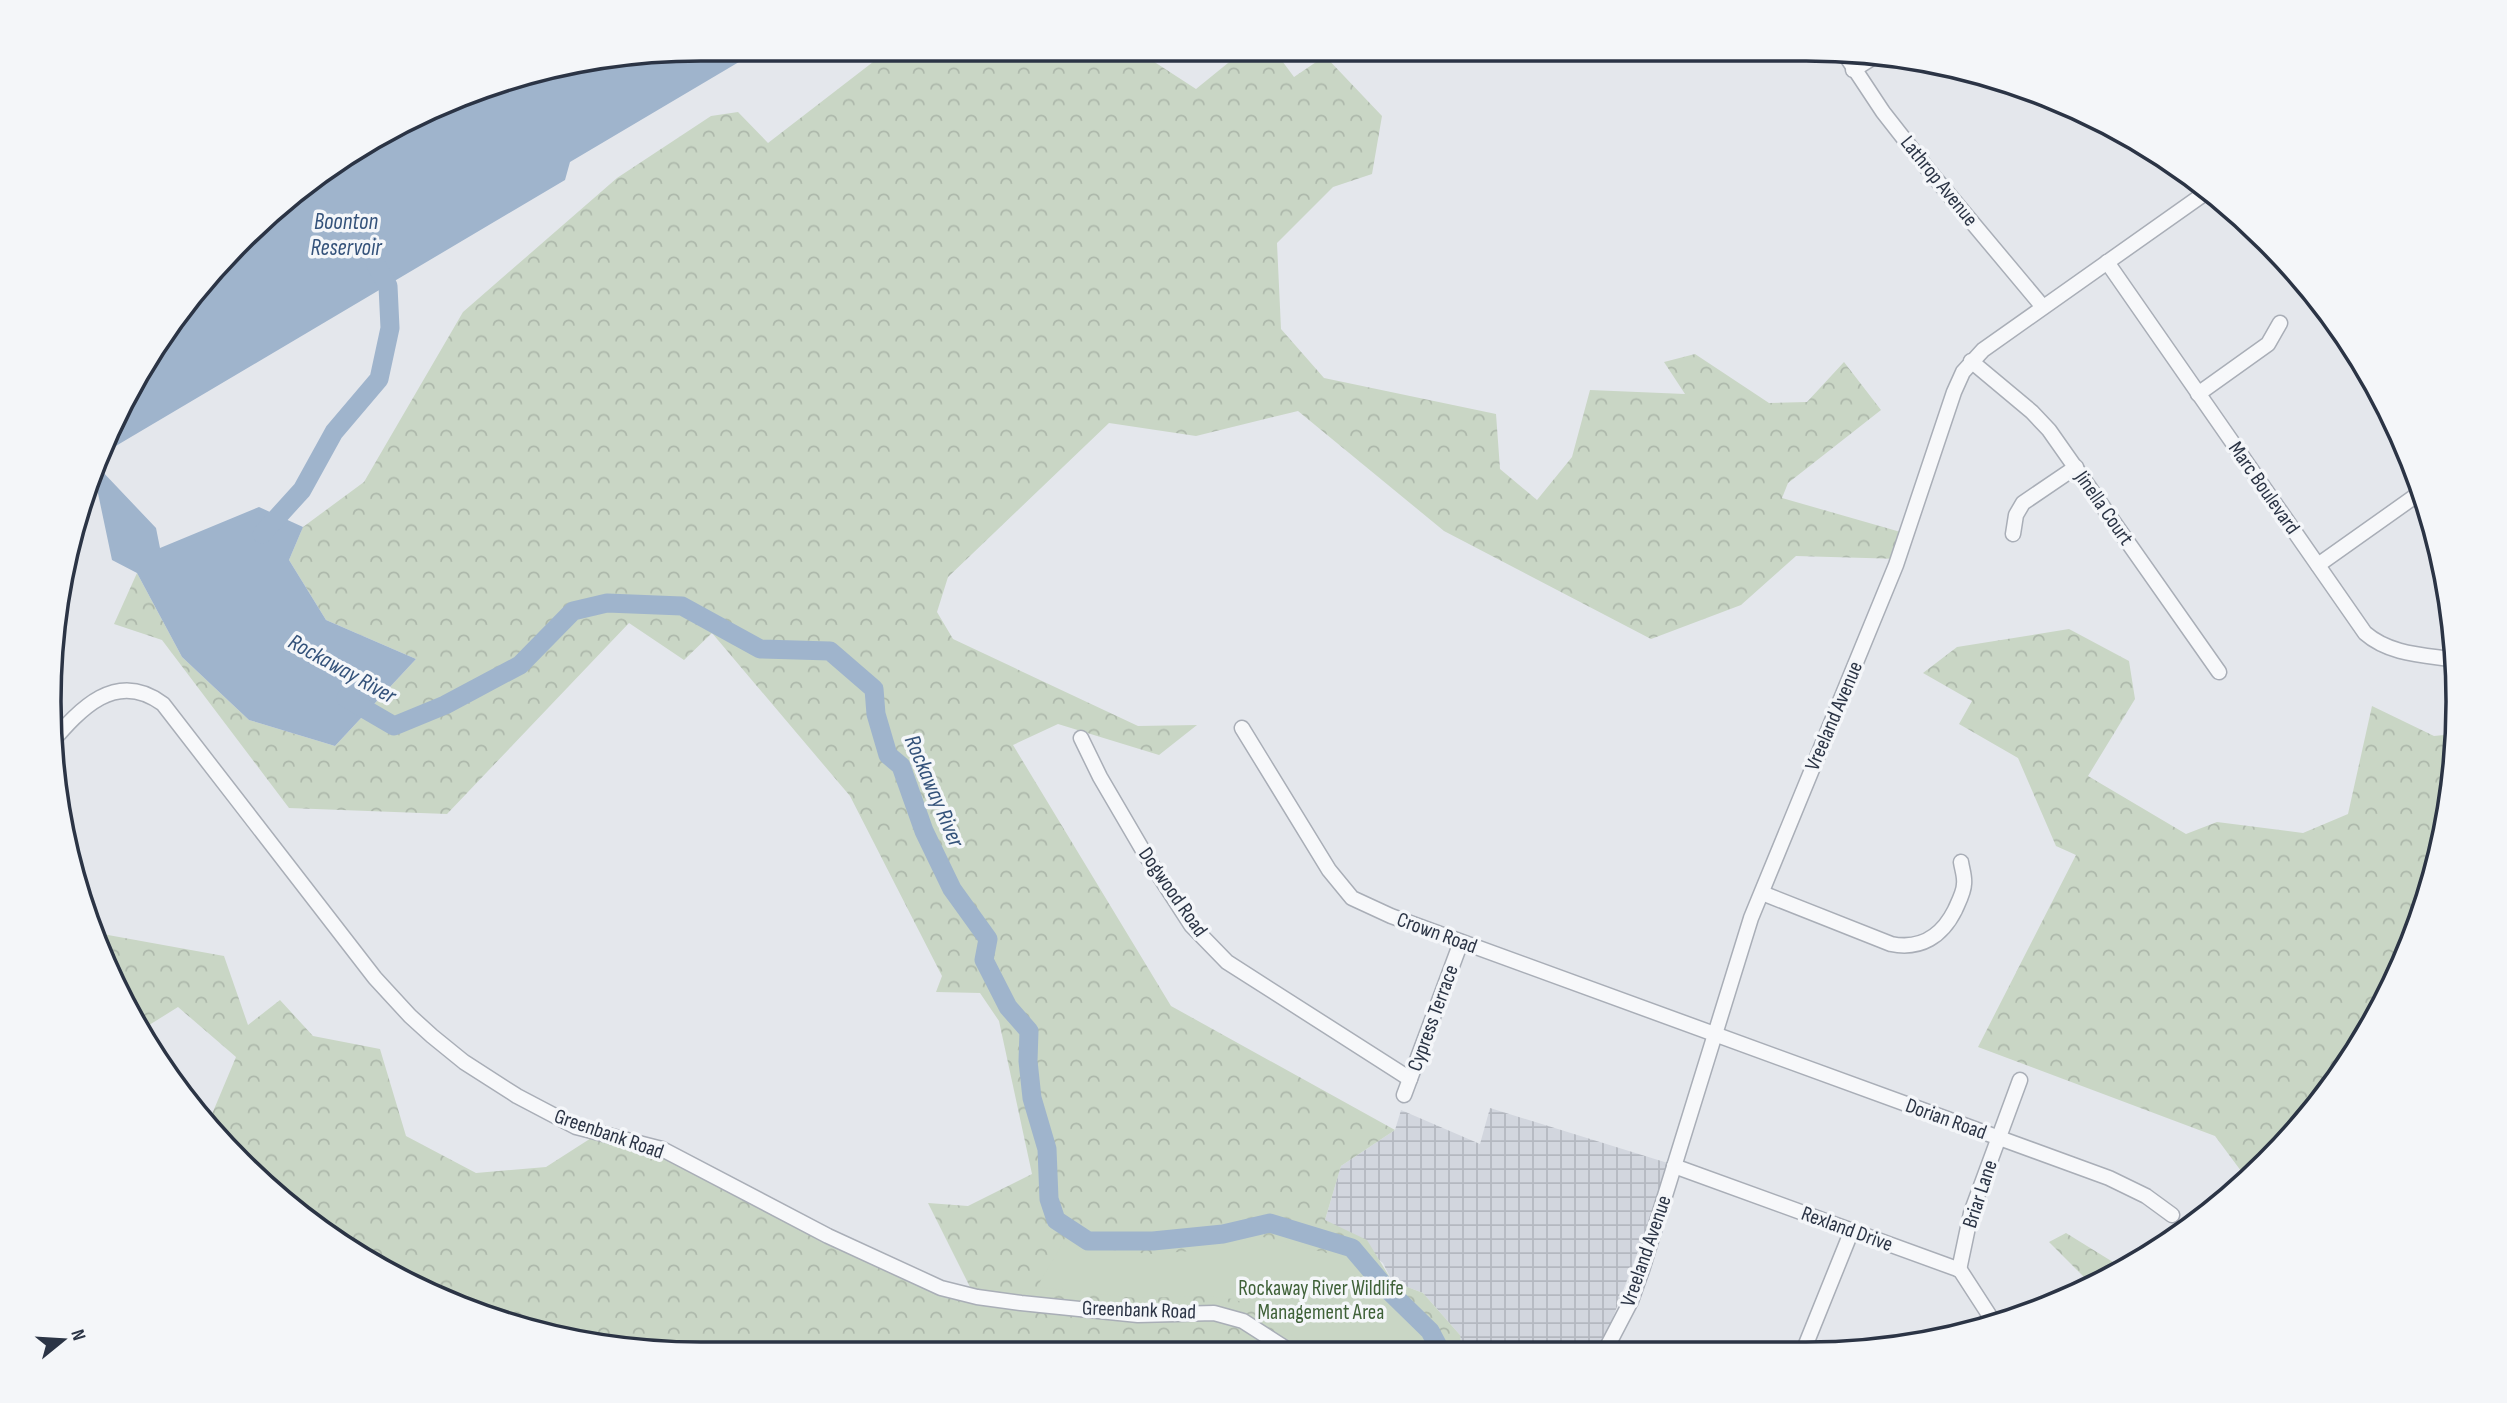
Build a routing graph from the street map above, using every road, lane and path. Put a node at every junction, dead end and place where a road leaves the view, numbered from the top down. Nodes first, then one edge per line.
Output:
1 (1849, 63) edge
2 (1862, 64) edge
3 (1853, 70) junction
4 (2199, 197) edge
5 (2107, 262) junction
6 (2043, 307) junction
7 (2280, 323) dead end
8 (1971, 361) junction
9 (2198, 394) junction
10 (2076, 467) junction
11 (2413, 498) edge
12 (2013, 534) dead end
13 (2318, 565) junction
14 (2444, 658) edge
15 (2218, 671) dead end
16 (1242, 728) dead end
17 (62, 731) edge
18 (1082, 738) dead end
19 (1961, 862) dead end
20 (1762, 893) junction
21 (1461, 942) junction
22 (1715, 1033) junction
23 (1410, 1079) junction
24 (2021, 1080) dead end
25 (1404, 1095) dead end
26 (1999, 1138) junction
27 (1674, 1166) junction
28 (2172, 1215) dead end
29 (1852, 1230) junction
30 (1959, 1270) junction
31 (1989, 1315) edge
32 (1276, 1342) edge
33 (1610, 1342) edge
34 (1807, 1342) edge

1 - 3 street, Lathrop Avenue
2 - 3 street
3 - 6 street, Lathrop Avenue
4 - 5 street, Vreeland Avenue
5 - 6 street, Vreeland Avenue
5 - 9 street, Marc Boulevard
6 - 8 street, Vreeland Avenue
7 - 9 street
8 - 10 street, Jinella Court
8 - 20 street, Vreeland Avenue
9 - 13 street, Marc Boulevard
10 - 12 street
10 - 15 street, Jinella Court
11 - 13 street
13 - 14 street, Marc Boulevard
16 - 21 street, Crown Road
17 - 32 street, Greenbank Road
18 - 23 street, Dogwood Road
19 - 20 street
20 - 22 street, Vreeland Avenue
21 - 22 street, Crown Road
21 - 23 street, Cypress Terrace
22 - 26 street, Dorian Road
22 - 27 street, Vreeland Avenue
23 - 25 street, Cypress Terrace
24 - 26 street, Briar Lane
26 - 28 street, Dorian Road
26 - 30 street, Briar Lane
27 - 29 street, Rexland Drive
27 - 33 street, Vreeland Avenue
29 - 30 street, Rexland Drive
29 - 34 street
30 - 31 street

